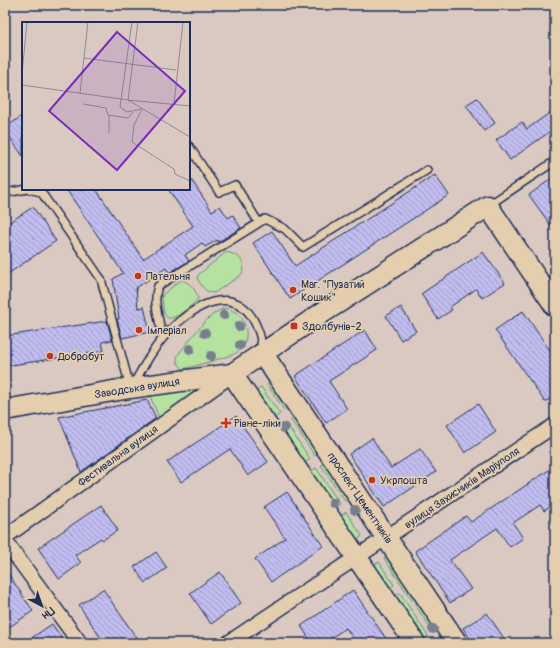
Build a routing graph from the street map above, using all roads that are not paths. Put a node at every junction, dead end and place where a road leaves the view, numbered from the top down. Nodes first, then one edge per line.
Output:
1 (190, 148) edge
2 (555, 161) edge
3 (427, 170) dead end
4 (22, 190) edge
5 (32, 190) edge
6 (5, 193) edge
7 (488, 206) junction
8 (259, 223) junction
9 (555, 306) edge
10 (163, 338) junction
11 (263, 354) junction
12 (232, 374) junction
13 (130, 388) junction
14 (5, 410) edge
15 (555, 425) edge
16 (5, 537) edge
17 (387, 538) junction
18 (5, 541) edge
19 (358, 557) junction
20 (80, 643) edge
21 (228, 643) edge
22 (415, 643) edge
23 (456, 643) edge

1 - 8 lane
2 - 7 lane
3 - 8 lane
4 - 6 lane
5 - 13 lane
7 - 9 street
7 - 11 street, Заводська вулиця
8 - 10 lane
10 - 11 lane
10 - 13 lane
11 - 12 street, Заводська вулиця
11 - 17 street, проспект Цементників
12 - 13 street, Заводська вулиця
12 - 16 street, Фестивальна вулиця
12 - 19 street
13 - 14 street, Заводська вулиця
15 - 17 street, вулиця Захисників Маріуполя
17 - 19 street, вулиця Захисників Маріуполя
17 - 23 street, проспект Цементників
18 - 20 street
19 - 21 street, вулиця Захисників Маріуполя
19 - 22 street

